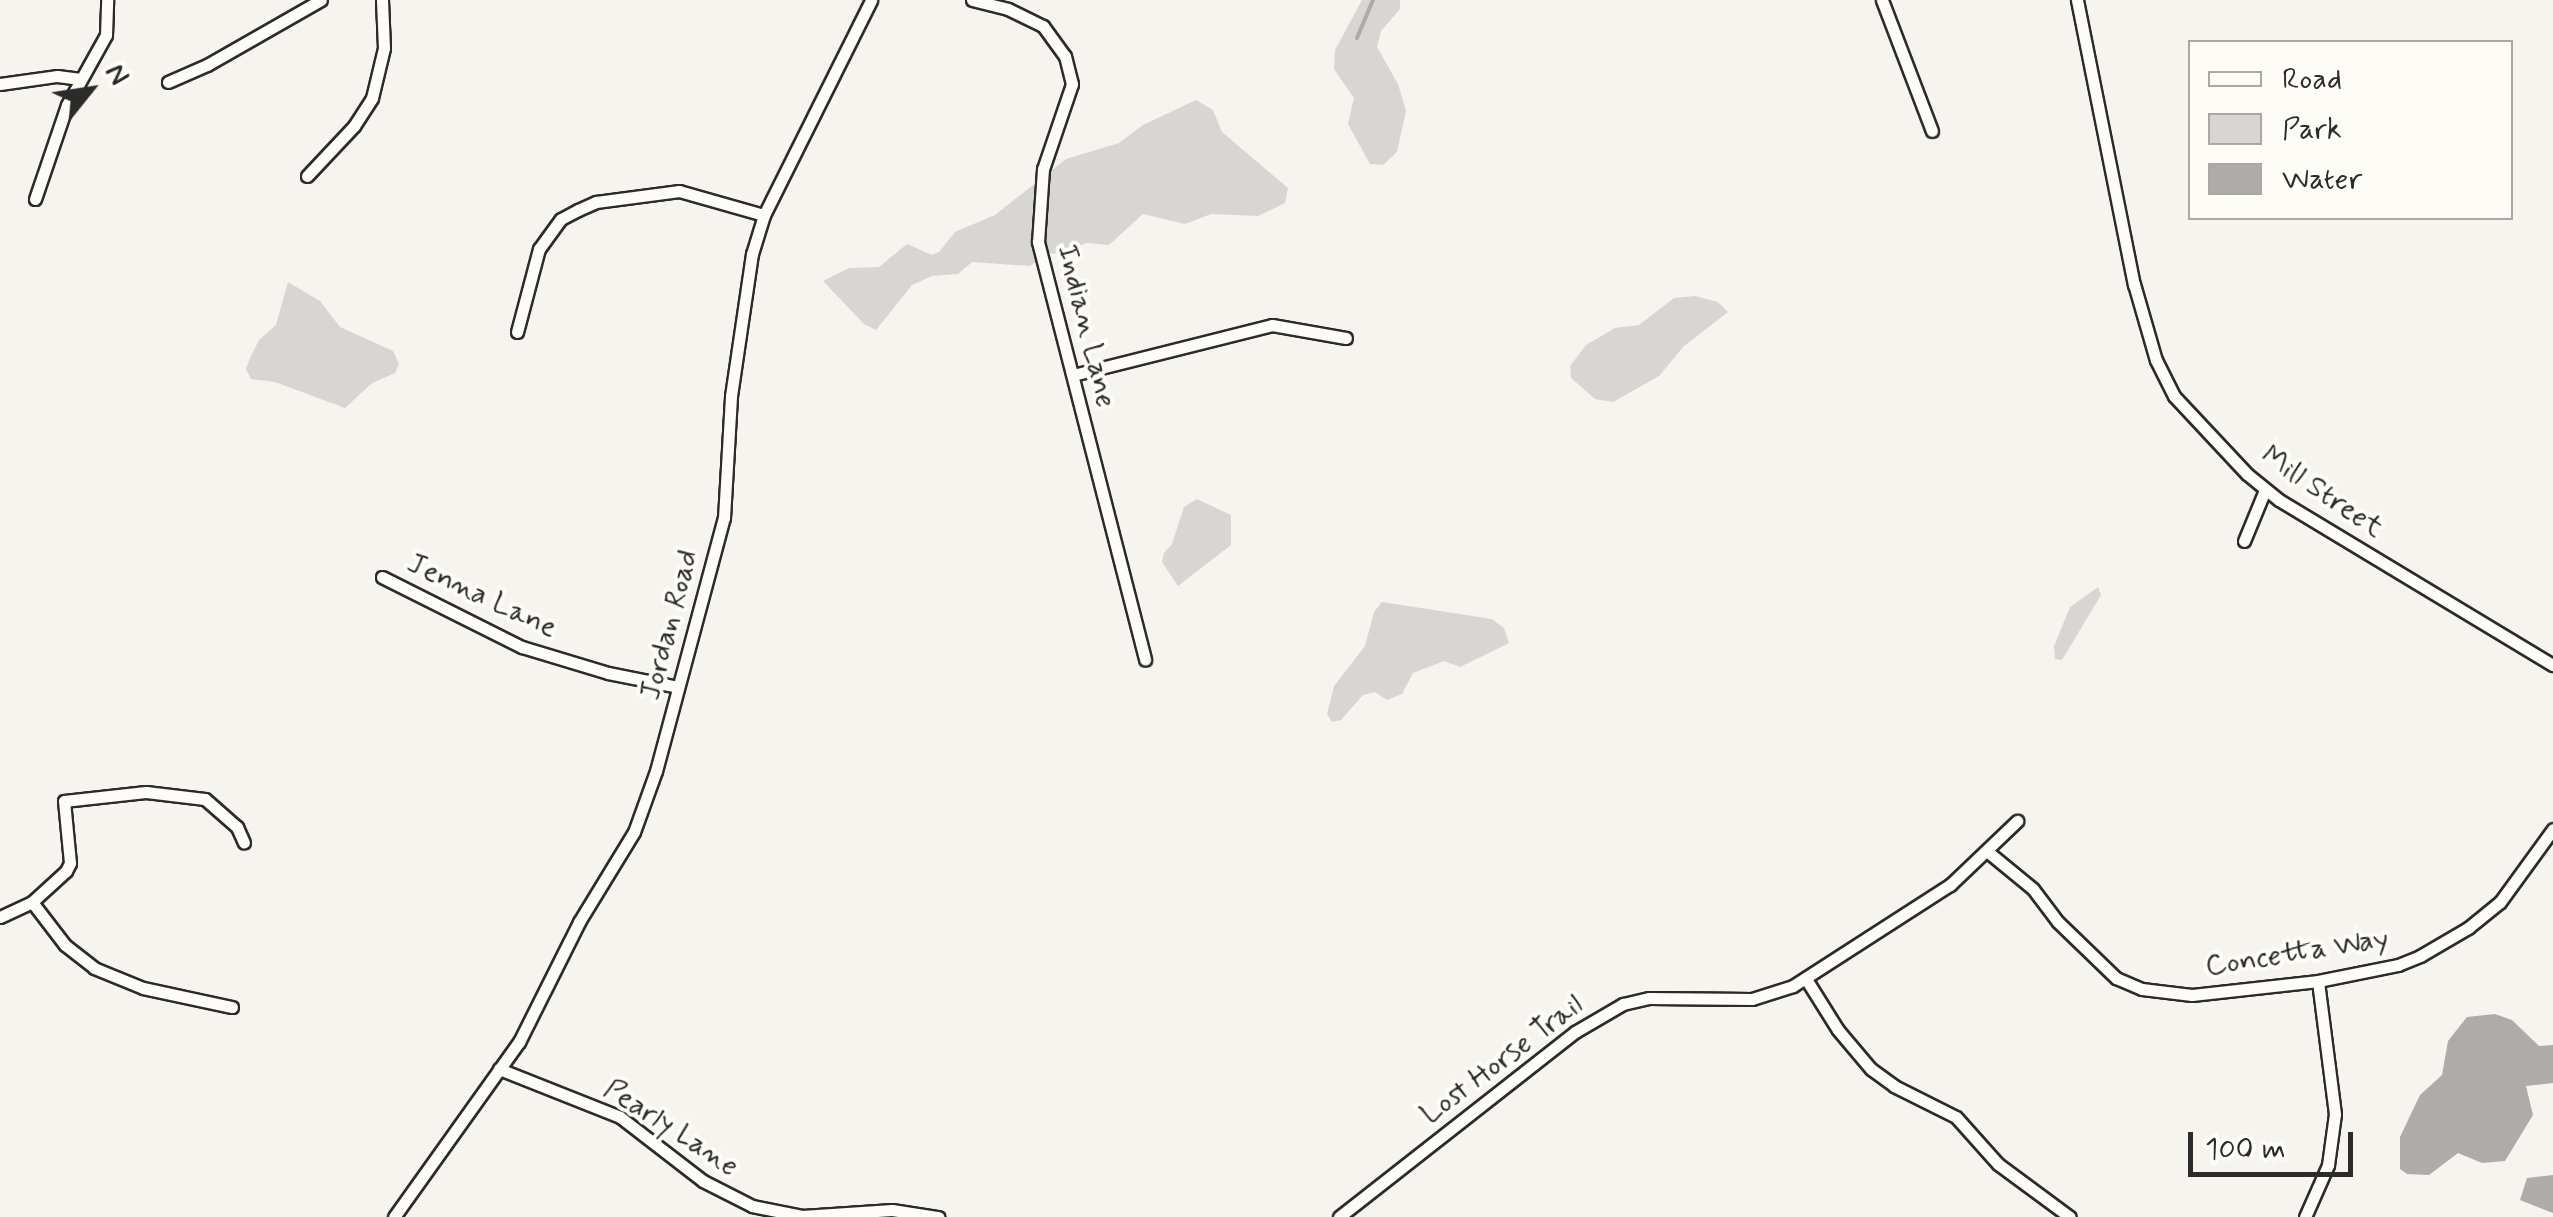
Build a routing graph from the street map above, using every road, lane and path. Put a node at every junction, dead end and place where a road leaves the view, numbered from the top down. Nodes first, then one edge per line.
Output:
1 (107, 0) edge
2 (321, 0) edge
3 (382, 0) edge
4 (871, 0) edge
5 (972, 0) edge
6 (1882, 0) edge
7 (2077, 0) edge
8 (80, 79) junction
9 (168, 82) dead end
10 (0, 84) edge
11 (1932, 131) dead end
12 (306, 176) dead end
13 (35, 199) dead end
14 (764, 215) junction
15 (518, 332) dead end
16 (1346, 338) dead end
17 (1073, 376) junction
18 (2265, 490) junction
19 (2244, 540) dead end
20 (382, 577) dead end
21 (1145, 660) dead end
22 (2553, 665) edge
23 (678, 687) junction
24 (2017, 821) dead end
25 (2553, 828) edge
26 (244, 843) dead end
27 (1988, 852) junction
28 (32, 902) junction
29 (0, 917) edge
30 (1806, 979) junction
31 (2318, 981) junction
32 (232, 1007) dead end
33 (499, 1069) junction
34 (394, 1217) edge
35 (938, 1217) edge
36 (1339, 1217) edge
37 (2070, 1217) edge
38 (2305, 1217) edge

1 - 8 street
2 - 9 street
3 - 12 street
4 - 14 street, Jordan Road
5 - 17 street, Indian Lane
6 - 11 street
7 - 18 street, Mill Street
8 - 10 street
8 - 13 street
14 - 15 street
14 - 23 street, Jordan Road
16 - 17 street
17 - 21 street, Indian Lane
18 - 19 street
18 - 22 street, Mill Street
20 - 23 street, Jenna Lane
23 - 33 street, Jordan Road
24 - 27 street, Lost Horse Trail
25 - 31 street, Concetta Way
26 - 28 street
27 - 30 street, Lost Horse Trail
27 - 31 street, Concetta Way
28 - 29 street
28 - 32 street
30 - 36 street, Lost Horse Trail
30 - 37 street
31 - 38 street
33 - 34 street, Jordan Road
33 - 35 street, Pearly Lane

